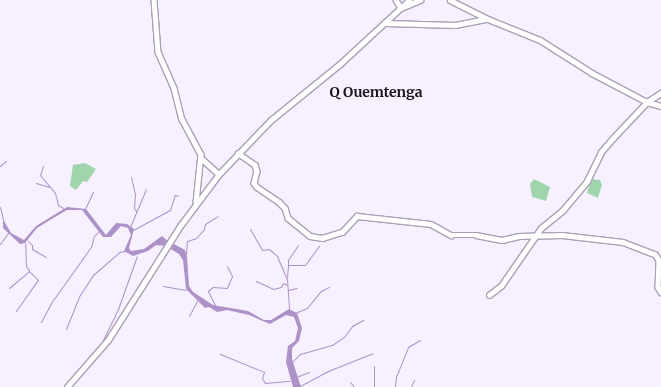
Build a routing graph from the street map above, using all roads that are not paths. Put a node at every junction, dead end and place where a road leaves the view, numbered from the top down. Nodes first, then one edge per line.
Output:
1 (154, 0) edge
2 (396, 0) edge
3 (409, 0) edge
4 (420, 0) edge
5 (450, 0) edge
6 (401, 8) junction
7 (488, 19) junction
8 (386, 23) junction
9 (661, 93) edge
10 (647, 102) junction
11 (661, 106) edge
12 (238, 153) junction
13 (201, 158) junction
14 (219, 174) junction
15 (195, 203) junction
16 (535, 235) junction
17 (661, 292) edge
18 (489, 295) dead end
19 (67, 387) edge

1 - 13 street
2 - 6 street
3 - 6 street
4 - 6 street
5 - 7 street
6 - 8 street
7 - 8 street
7 - 10 street
8 - 12 street
9 - 10 street
10 - 11 street
10 - 16 street
12 - 14 street
12 - 16 street
13 - 14 street
13 - 15 street
14 - 15 street
15 - 19 street
16 - 17 street
16 - 18 street

